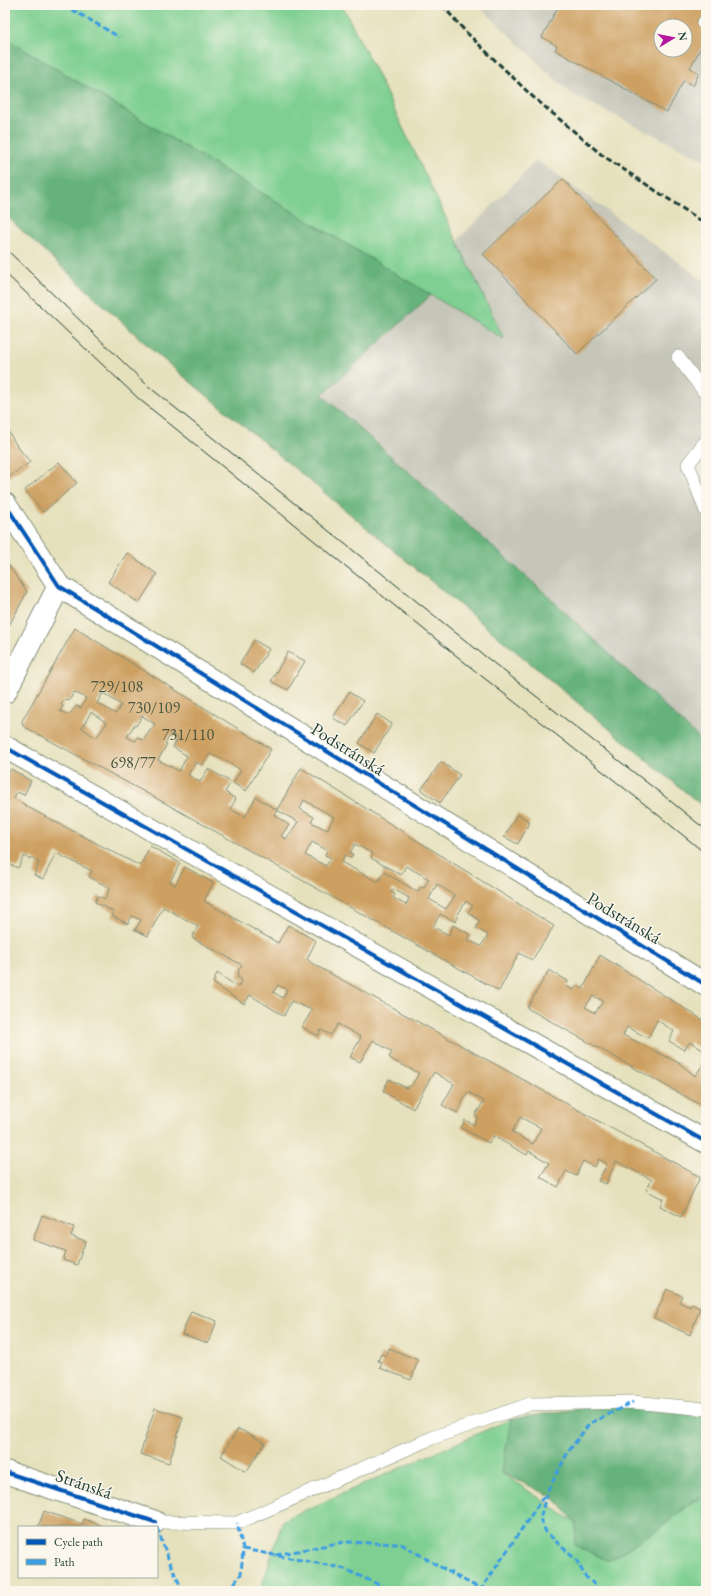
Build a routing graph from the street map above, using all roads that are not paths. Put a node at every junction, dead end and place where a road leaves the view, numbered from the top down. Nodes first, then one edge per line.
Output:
1 (678, 357) dead end
2 (706, 394) edge
3 (706, 441) edge
4 (5, 504) edge
5 (706, 511) edge
6 (59, 586) junction
7 (5, 692) edge
8 (5, 747) edge
9 (706, 985) edge
10 (706, 1142) edge
11 (706, 1409) edge
12 (5, 1472) edge
13 (155, 1522) joint

1 - 2 lane
3 - 5 lane
4 - 6 street, Podstránská
6 - 7 street
6 - 9 street, Podstránská
8 - 10 street
11 - 13 lane
12 - 13 street, Stránská

